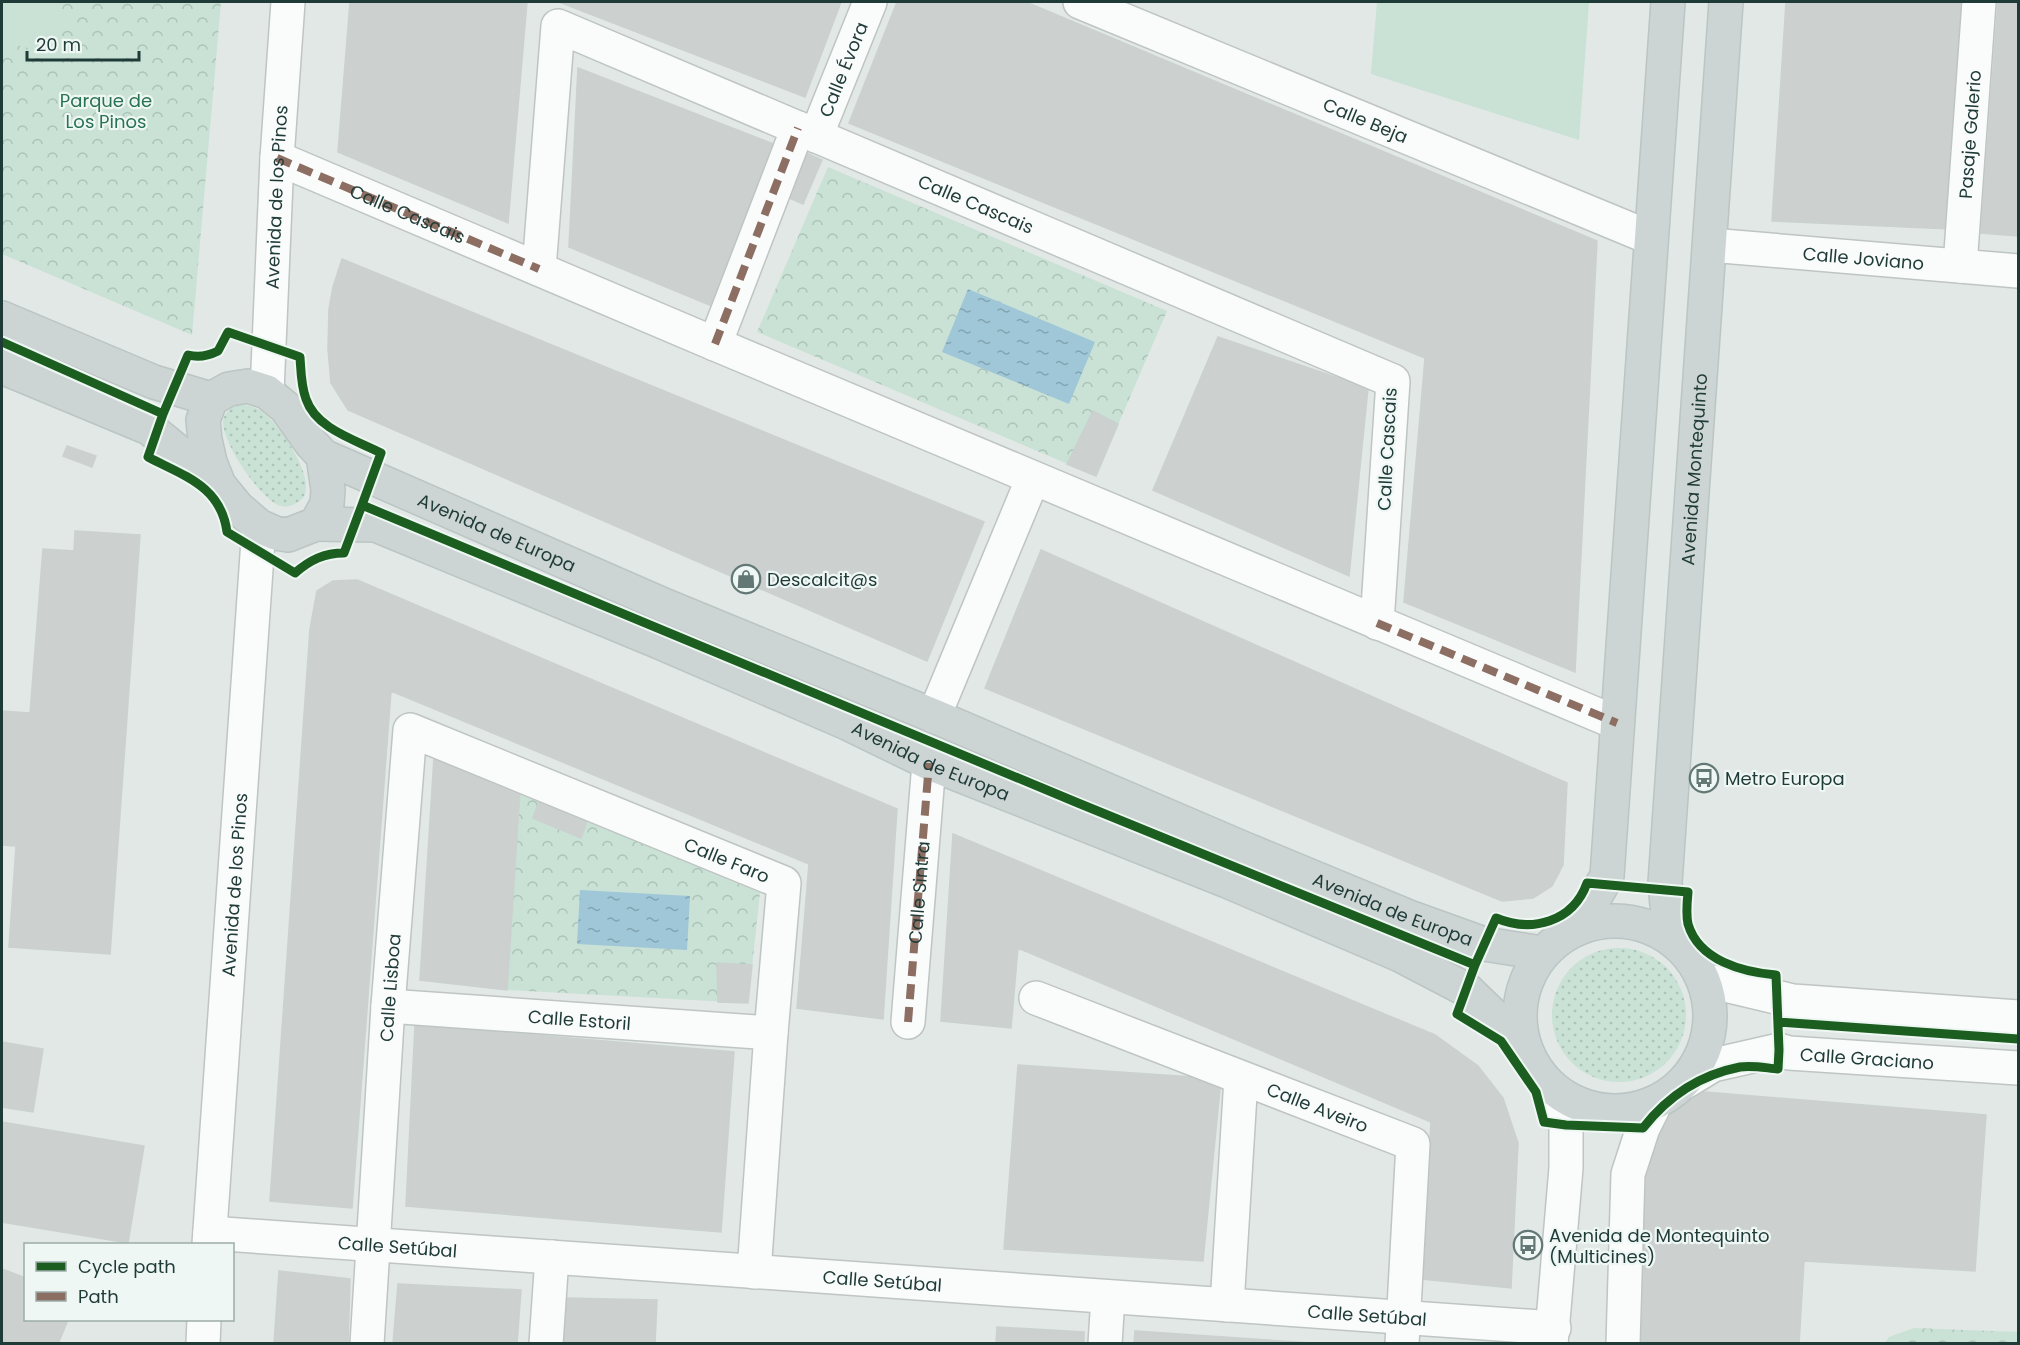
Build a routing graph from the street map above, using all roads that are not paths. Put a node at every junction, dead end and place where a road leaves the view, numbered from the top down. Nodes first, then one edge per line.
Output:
1 (288, 2) edge
2 (870, 2) edge
3 (1080, 2) edge
4 (1668, 2) edge
5 (1726, 2) edge
6 (1979, 2) edge
7 (807, 132) junction
8 (277, 158) junction
9 (1651, 237) junction
10 (1710, 245) junction
11 (1960, 266) junction
12 (539, 269) junction
13 (2019, 271) edge
14 (2, 318) edge
15 (715, 344) junction
16 (2, 367) edge
17 (267, 392) junction
18 (211, 399) junction
19 (323, 456) junction
20 (1034, 478) junction
21 (219, 485) junction
22 (316, 524) junction
23 (259, 526) junction
24 (1377, 623) junction
25 (934, 716) junction
26 (1617, 723) junction
27 (410, 730) joint
28 (929, 763) junction
29 (1576, 928) junction
30 (1670, 938) junction
31 (1542, 953) junction
32 (1704, 980) junction
33 (1036, 998) dead end
34 (388, 1006) junction
35 (2019, 1017) edge
36 (908, 1022) dead end
37 (771, 1033) junction
38 (1524, 1045) junction
39 (2019, 1068) edge
40 (1241, 1077) junction
41 (1685, 1082) junction
42 (1560, 1097) junction
43 (1655, 1104) junction
44 (209, 1239) edge
45 (373, 1245) junction
46 (552, 1257) junction
47 (754, 1272) junction
48 (1108, 1297) junction
49 (1227, 1305) junction
50 (204, 1321) edge
51 (1402, 1331) edge
52 (1552, 1336) edge
53 (203, 1344) edge
54 (367, 1344) edge
55 (546, 1344) edge
56 (1105, 1344) edge
57 (1623, 1344) edge

1 - 8 street, Avenida de los Pinos
2 - 7 street, Calle Évora
3 - 9 street, Calle Beja
4 - 9 main road
5 - 10 main road, Avenida Montequinto
6 - 11 street, Pasaje Galerio
7 - 12 street, Calle Cascais
7 - 15 street, Calle Évora
7 - 24 street, Calle Cascais
8 - 12 street, Calle Cascais
8 - 17 street, Avenida de los Pinos
9 - 26 main road
10 - 11 street, Calle Joviano
10 - 30 main road, Avenida Montequinto
11 - 13 street, Calle Joviano
12 - 15 street, Calle Cascais
14 - 18 main road
15 - 20 street, Calle Cascais
16 - 21 main road
17 - 18 main road
17 - 19 main road
18 - 21 main road
19 - 22 main road
19 - 25 main road, Avenida de Europa
20 - 24 street, Calle Cascais
20 - 25 street
21 - 23 main road
22 - 23 main road
22 - 28 main road, Avenida de Europa
23 - 44 street, Avenida de los Pinos
24 - 26 street, Calle Cascais
25 - 31 main road, Avenida de Europa
26 - 29 main road
27 - 34 street, Calle Lisboa
27 - 37 street, Calle Faro
28 - 36 street, Calle Sintra
28 - 38 main road, Avenida de Europa
29 - 30 main road
29 - 31 main road
30 - 32 main road
31 - 38 main road
32 - 35 street
32 - 41 main road
33 - 40 street, Calle Aveiro
34 - 37 street, Calle Estoril
34 - 45 street, Calle Lisboa
37 - 47 street, Calle Faro
38 - 42 main road
39 - 41 street, Calle Graciano
40 - 49 street
40 - 51 street, Calle Aveiro
41 - 43 main road
42 - 43 main road
42 - 52 street
43 - 57 street
44 - 45 street, Calle Setúbal
45 - 46 street, Calle Setúbal
45 - 54 street, Calle Lisboa
46 - 47 street, Calle Setúbal
46 - 55 street
47 - 48 street, Calle Setúbal
48 - 49 street, Calle Setúbal
48 - 56 street
49 - 51 street, Calle Setúbal
50 - 53 street
51 - 52 street, Calle Setúbal

